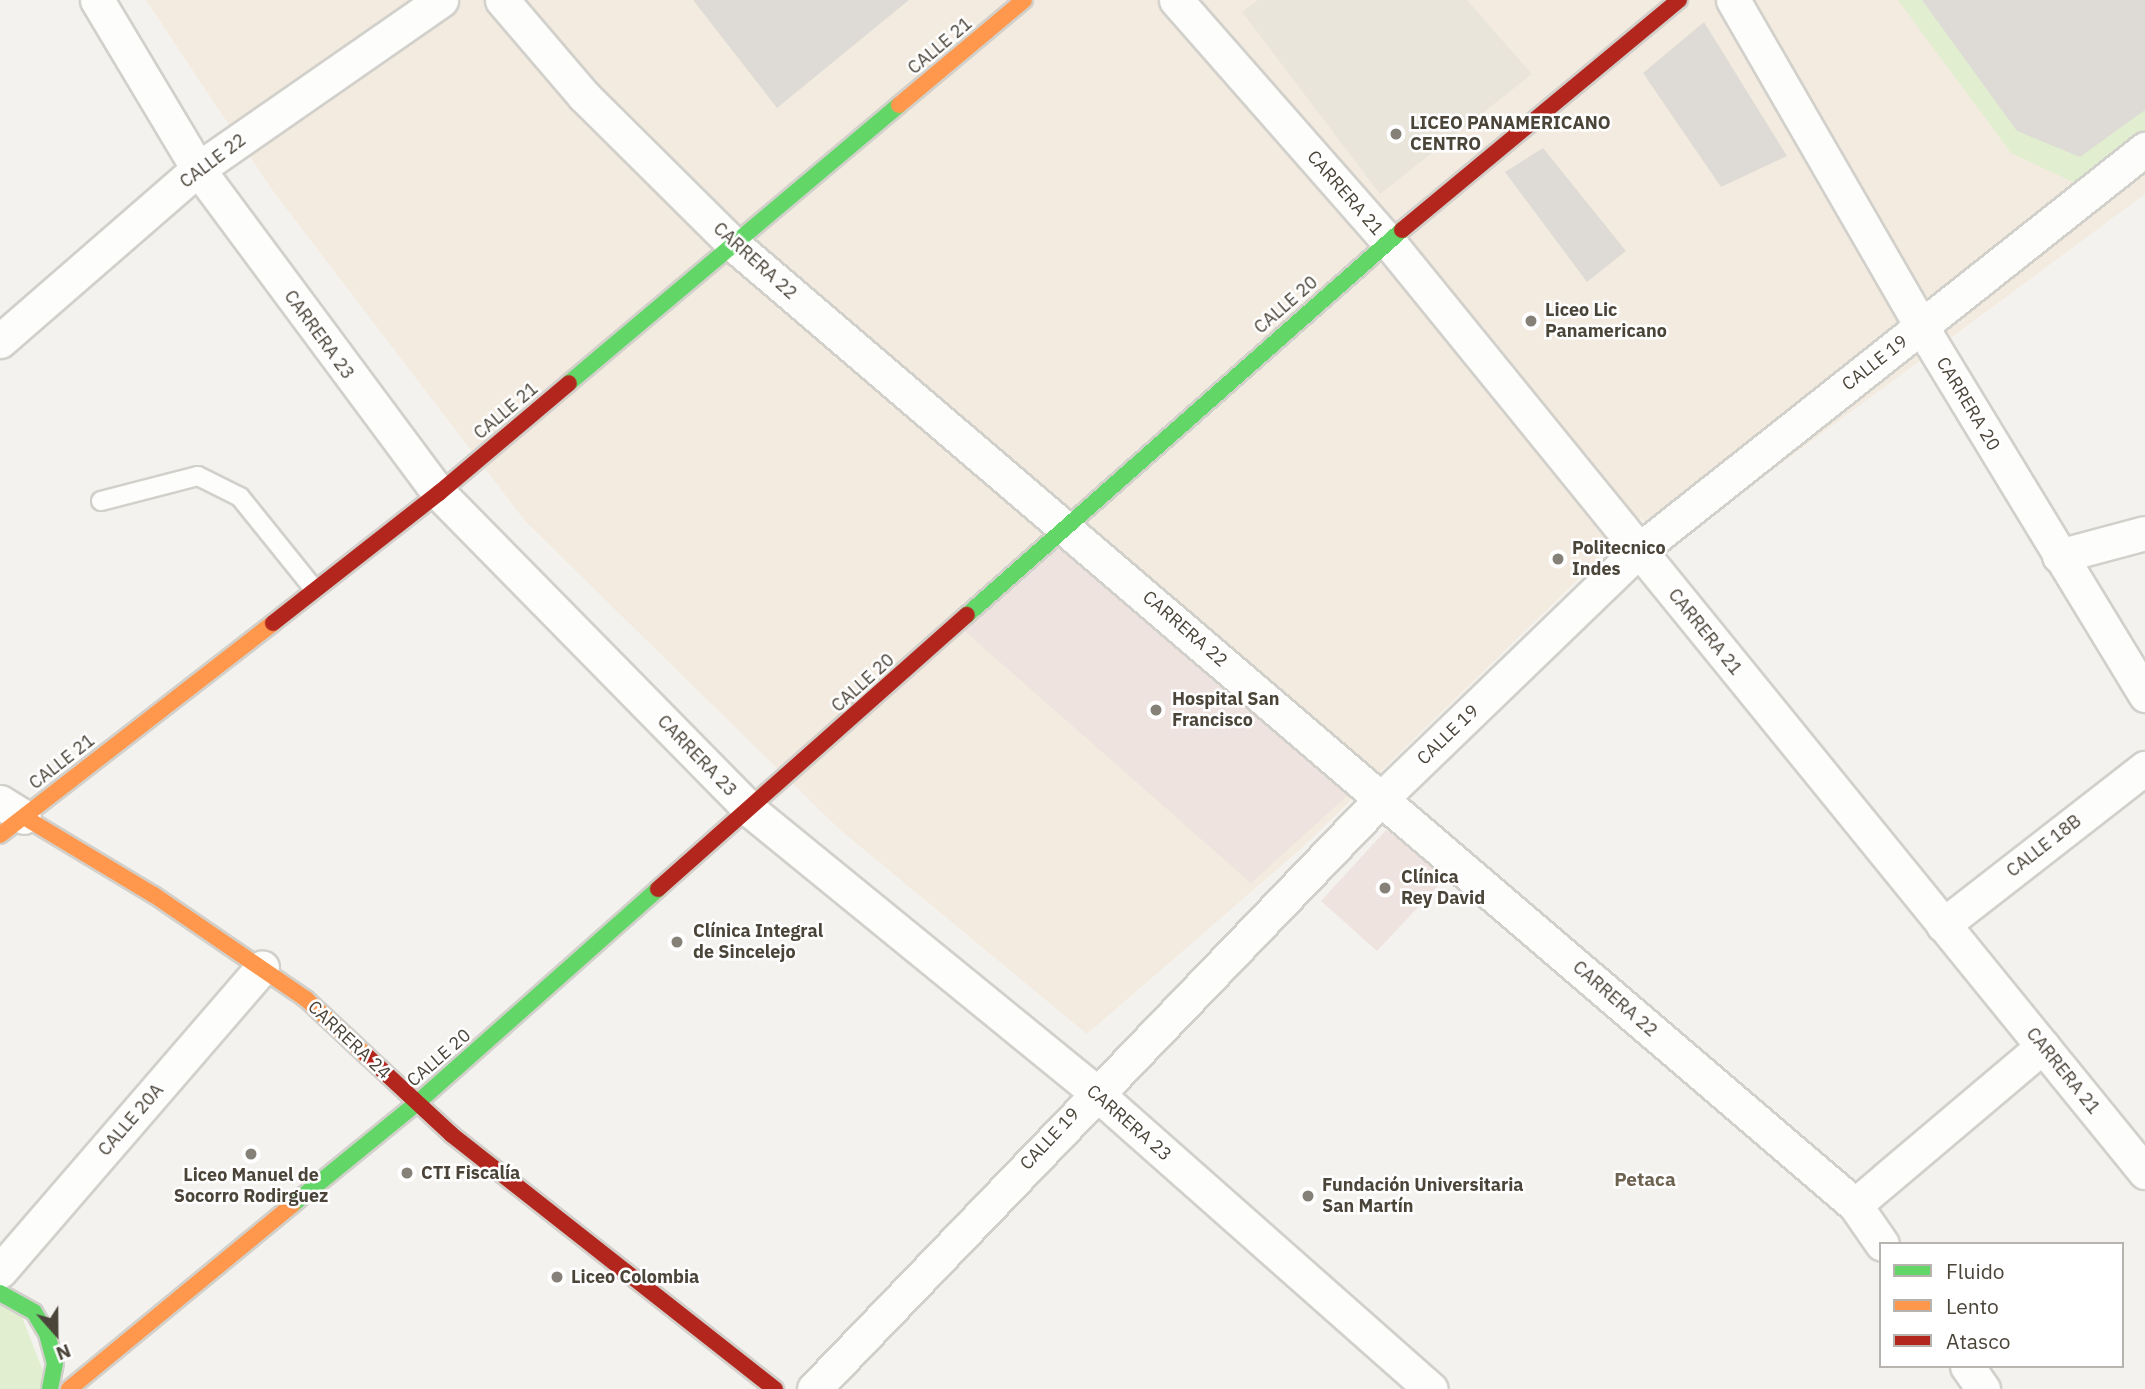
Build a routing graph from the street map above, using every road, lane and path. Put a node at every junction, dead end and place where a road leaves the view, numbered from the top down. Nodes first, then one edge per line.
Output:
1 (97, 0) edge
2 (441, 0) edge
3 (502, 0) edge
4 (1024, 0) edge
5 (1176, 0) edge
6 (1679, 0) edge
7 (1733, 0) edge
8 (2145, 149) edge
9 (198, 169) junction
10 (1388, 241) junction
11 (733, 244) junction
12 (1921, 326) junction
13 (0, 341) edge
14 (439, 493) junction
15 (101, 501) dead end
16 (1064, 525) junction
17 (2145, 533) edge
18 (1639, 550) junction
19 (2059, 556) junction
20 (314, 589) junction
21 (2145, 695) edge
22 (2145, 768) edge
23 (1382, 798) junction
24 (751, 811) junction
25 (8, 818) edge
26 (1943, 925) junction
27 (262, 968) junction
28 (2043, 1046) junction
29 (1095, 1092) junction
30 (416, 1104) junction
31 (2145, 1172) edge
32 (1855, 1205) junction
33 (1881, 1242) edge
34 (0, 1271) edge
35 (0, 1293) edge
36 (1968, 1368) edge
37 (50, 1389) edge
38 (69, 1389) edge
39 (775, 1389) edge
40 (814, 1389) edge
41 (1431, 1389) edge
42 (1983, 1389) edge

1 - 9 street, CARRERA 23
2 - 9 street, CALLE 22
3 - 11 street, CARRERA 22
4 - 11 main road, CALLE 21
5 - 10 street, CARRERA 21
6 - 10 main road, CALLE 20
7 - 12 street, CARRERA 20
8 - 12 street, CALLE 19
9 - 13 street, CALLE 22
9 - 14 street, CARRERA 23
10 - 16 main road, CALLE 20
10 - 18 street, CARRERA 21
11 - 14 main road, CALLE 21
11 - 16 street, CARRERA 22
12 - 18 street, CALLE 19
12 - 19 street, CARRERA 20
14 - 20 main road, CALLE 21
14 - 24 street, CARRERA 23
15 - 20 lane
16 - 23 street, CARRERA 22
16 - 24 main road, CALLE 20
17 - 19 street
18 - 23 street, CALLE 19
18 - 26 street, CARRERA 21
19 - 21 street, CARRERA 20
20 - 25 main road, CALLE 21
22 - 26 street, CALLE 18B
23 - 29 street, CALLE 19
23 - 32 street, CARRERA 22
24 - 29 street, CARRERA 23
24 - 30 main road, CALLE 20
25 - 27 main road, CARRERA 24
26 - 28 street, CARRERA 21
27 - 30 main road, CARRERA 24
27 - 34 street, CALLE 20A
28 - 31 street, CARRERA 21
28 - 32 street
29 - 40 street, CALLE 19
29 - 41 street, CARRERA 23
30 - 38 main road, CALLE 20
30 - 39 main road, CARRERA 24
32 - 33 street, CARRERA 22
35 - 37 main road
36 - 42 street

